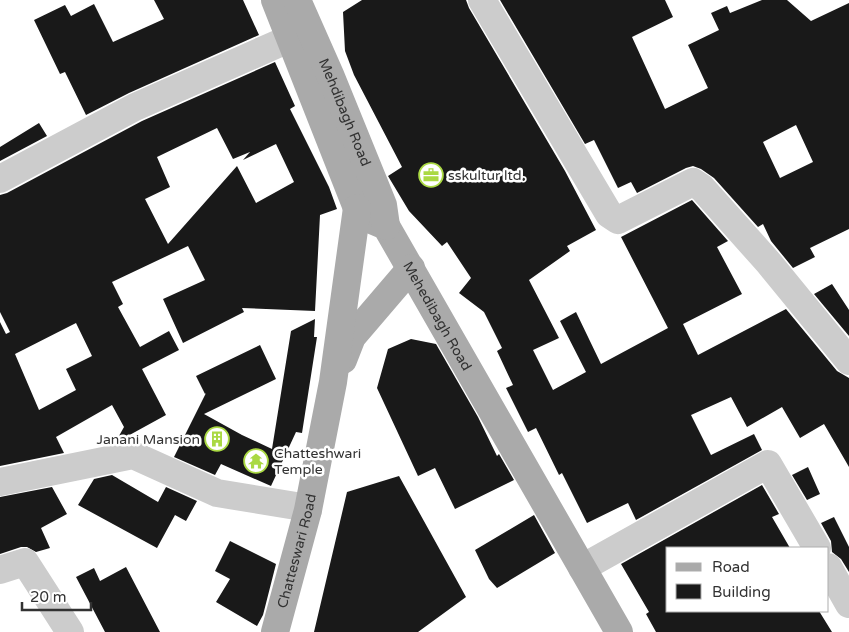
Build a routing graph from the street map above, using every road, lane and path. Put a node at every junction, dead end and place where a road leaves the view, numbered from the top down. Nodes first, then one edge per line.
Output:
1 (275, 0) edge
2 (297, 0) edge
3 (482, 0) edge
4 (291, 38) junction
5 (0, 179) edge
6 (357, 208) junction
7 (386, 226) junction
8 (411, 268) junction
9 (849, 361) edge
10 (334, 382) junction
11 (0, 482) edge
12 (308, 510) junction
13 (816, 547) edge
14 (582, 568) junction
15 (829, 569) edge
16 (0, 570) edge
17 (849, 604) edge
18 (70, 632) edge
19 (275, 632) edge
20 (619, 632) edge

1 - 4 main road
2 - 7 main road, Mehdibagh Road
3 - 9 street
4 - 5 street
4 - 6 main road
6 - 7 main road
6 - 10 main road, Chatteswari Road
7 - 8 main road, Mehedibagh Road
8 - 10 main road, Chatteswari Road
8 - 14 main road, Mehedibagh Road
10 - 12 main road, Chatteswari Road
11 - 12 street
12 - 19 main road, Chatteswari Road
13 - 14 street
14 - 20 main road, Mehedibagh Road
15 - 17 street
16 - 18 street

